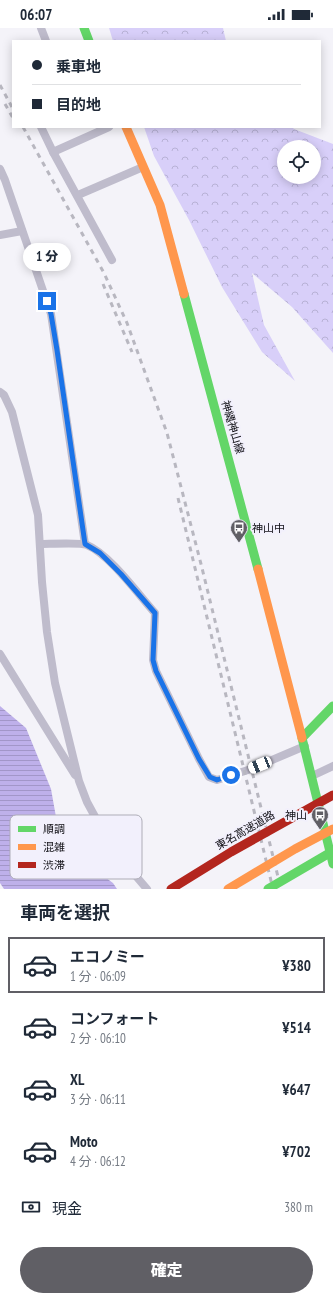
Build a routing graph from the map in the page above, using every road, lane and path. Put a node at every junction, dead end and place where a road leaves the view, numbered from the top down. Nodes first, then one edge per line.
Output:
1 (41, 28) edge
2 (84, 28) edge
3 (46, 40) edge
4 (90, 40) edge
5 (42, 128) edge
6 (107, 128) edge
7 (126, 128) edge
8 (53, 152) junction
9 (143, 167) junction
10 (0, 170) edge
11 (2, 181) edge
12 (78, 195) junction
13 (22, 231) junction
14 (0, 235) edge
15 (112, 260) dead end
16 (0, 392) edge
17 (40, 544) junction
18 (85, 544) junction
19 (0, 654) edge
20 (333, 706) edge
21 (303, 742) junction
22 (333, 766) edge
23 (312, 776) junction
24 (79, 781) junction
25 (333, 795) edge
26 (94, 815) edge
27 (333, 829) edge
28 (333, 851) edge
29 (333, 864) edge
30 (138, 879) edge
31 (147, 889) edge
32 (171, 889) edge
33 (228, 889) edge
34 (268, 889) edge

1 - 3 street
2 - 4 main road
5 - 8 street
6 - 8 street
7 - 9 main road, 神縄神山線
8 - 12 street
9 - 12 street
9 - 21 main road, 神縄神山線
10 - 11 street
11 - 13 street
12 - 15 street
13 - 14 street
13 - 18 street
16 - 17 street
17 - 18 street
17 - 24 street
18 - 21 street
19 - 24 street
20 - 21 main road
21 - 23 main road, 神縄神山線
22 - 23 street
23 - 29 main road, 神縄神山線
24 - 26 street
25 - 32 main road, 東名高速道路, bridge
27 - 33 main road, bridge
28 - 34 main road, bridge
30 - 31 street

